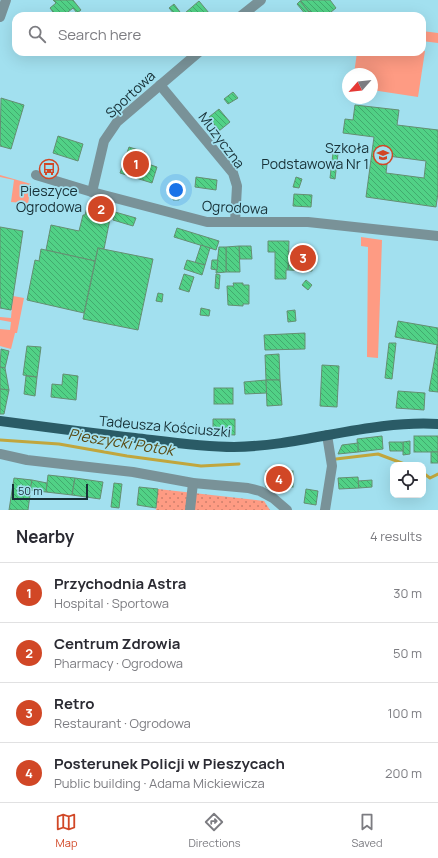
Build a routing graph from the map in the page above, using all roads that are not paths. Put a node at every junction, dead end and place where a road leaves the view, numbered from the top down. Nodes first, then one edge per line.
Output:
1 (6, 0) edge
2 (261, 0) edge
3 (246, 12) edge
4 (0, 17) edge
5 (194, 56) edge
6 (160, 85) junction
7 (36, 175) dead end
8 (92, 192) junction
9 (235, 222) junction
10 (438, 236) edge
11 (0, 422) edge
12 (438, 424) edge
13 (327, 435) junction
14 (0, 454) edge
15 (193, 483) junction
16 (190, 510) edge
17 (287, 510) edge
18 (325, 510) edge

1 - 4 street
2 - 3 street
5 - 6 street, Sportowa
6 - 8 street, Sportowa
6 - 9 street, Muzyczna
7 - 8 street, Ogrodowa
8 - 9 street, Ogrodowa
9 - 10 street, Ogrodowa
11 - 13 main road, Tadeusza Kościuszki
12 - 13 main road, Tadeusza Kościuszki
13 - 18 street
14 - 15 street
15 - 16 street
15 - 17 street

